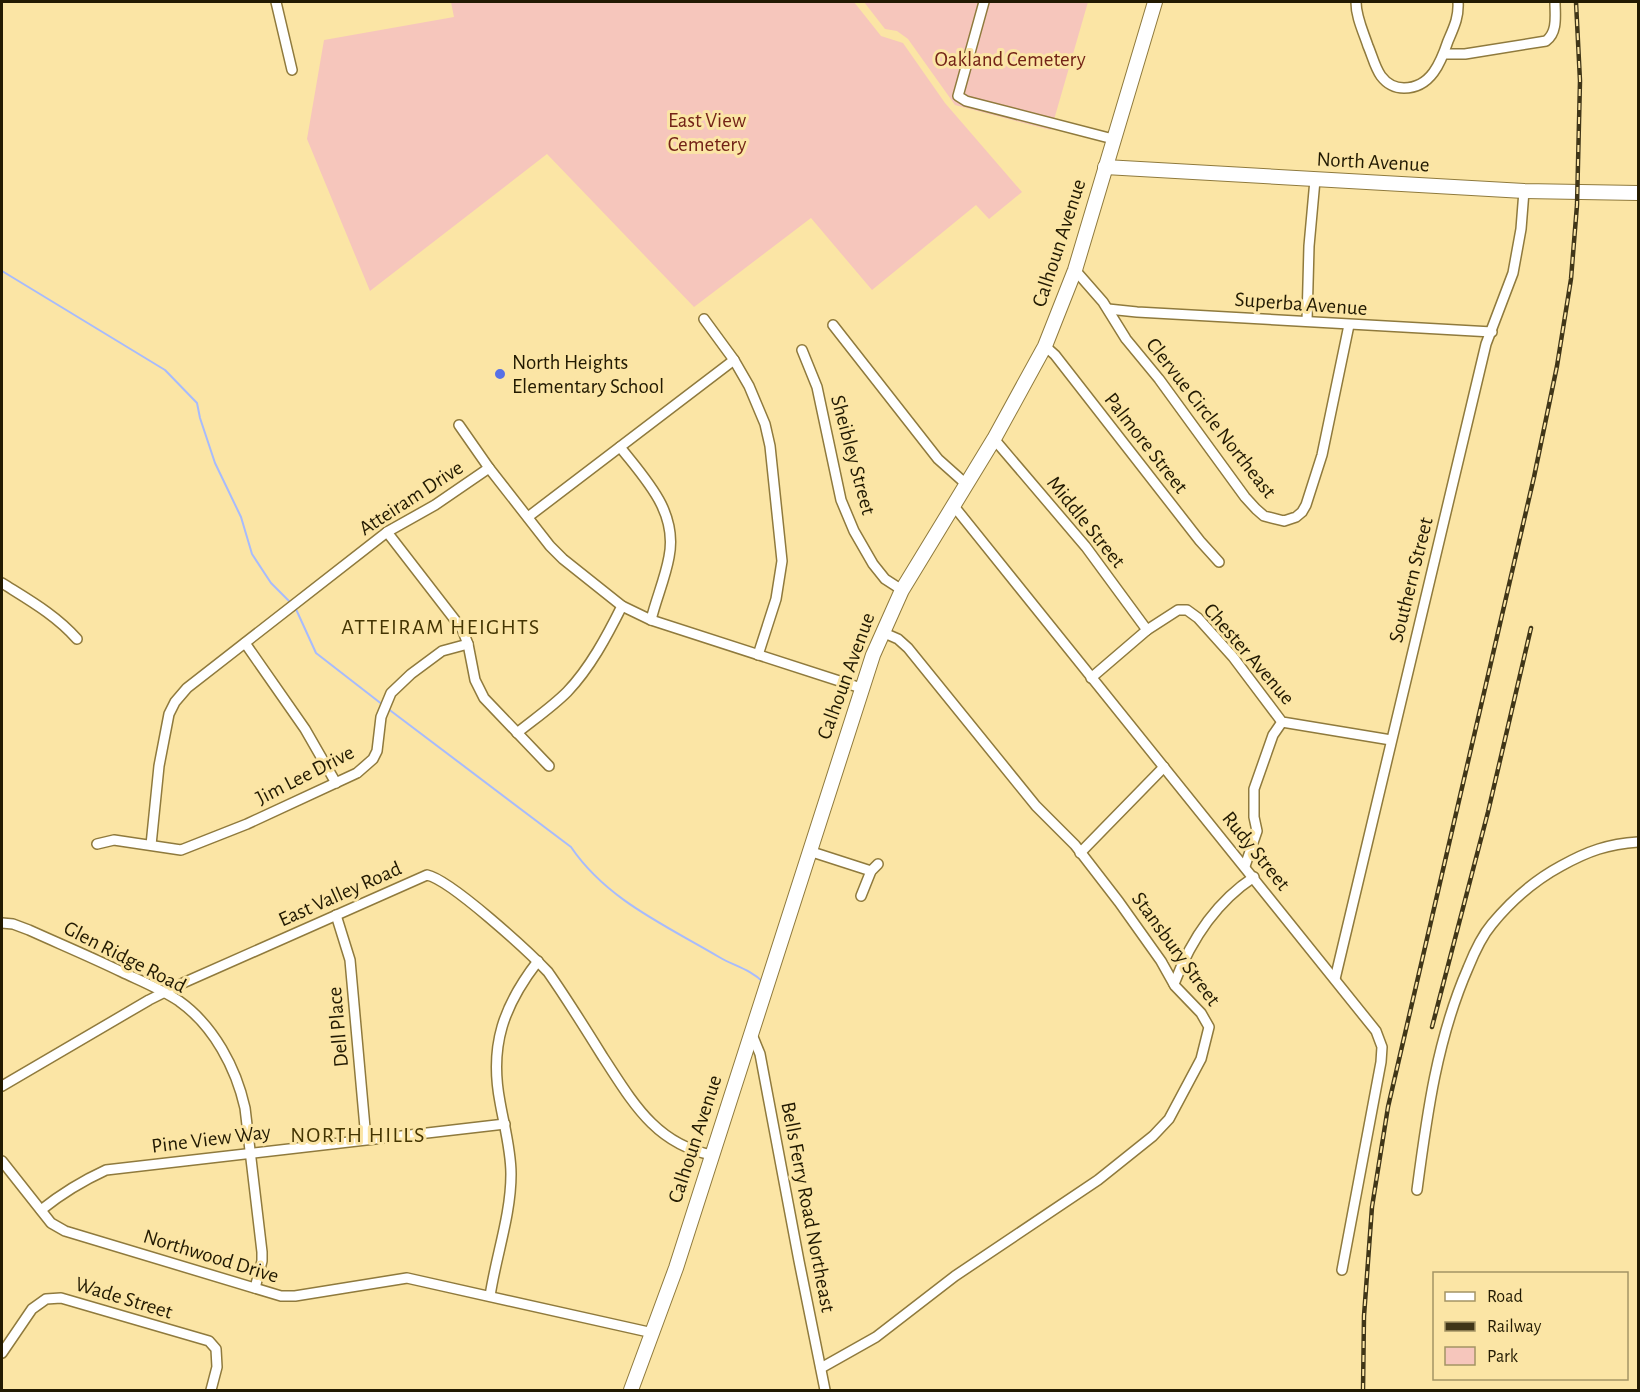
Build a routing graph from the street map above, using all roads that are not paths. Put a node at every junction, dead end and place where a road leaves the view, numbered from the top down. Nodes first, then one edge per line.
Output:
1 (276, 2) edge
2 (984, 2) edge
3 (1155, 2) edge
4 (1356, 2) edge
5 (1458, 2) edge
6 (1555, 2) edge
7 (1445, 54) junction
8 (292, 70) dead end
9 (1113, 139) junction
10 (1105, 167) junction
11 (1316, 180) junction
12 (1524, 191) junction
13 (1638, 193) edge
14 (1075, 270) junction
15 (1108, 309) junction
16 (704, 319) dead end
17 (1307, 321) junction
18 (833, 325) dead end
19 (1349, 325) junction
20 (1492, 332) junction
21 (1045, 346) junction
22 (802, 350) dead end
23 (734, 360) junction
24 (459, 426) dead end
25 (994, 439) junction
26 (620, 447) junction
27 (489, 468) junction
28 (966, 484) junction
29 (953, 504) junction
30 (528, 517) junction
31 (387, 532) junction
32 (1220, 562) dead end
33 (2, 583) edge
34 (902, 590) junction
35 (622, 606) junction
36 (651, 620) junction
37 (1147, 630) junction
38 (882, 632) junction
39 (77, 639) dead end
40 (245, 643) junction
41 (468, 644) junction
42 (758, 655) junction
43 (1091, 678) junction
44 (861, 688) junction
45 (1282, 722) junction
46 (517, 733) junction
47 (1391, 740) junction
48 (549, 766) dead end
49 (1164, 767) junction
50 (336, 783) junction
51 (1638, 842) edge
52 (97, 844) dead end
53 (151, 844) junction
54 (808, 851) junction
55 (1080, 853) junction
56 (1245, 866) junction
57 (1254, 878) junction
58 (861, 896) dead end
59 (336, 915) junction
60 (2, 923) edge
61 (538, 961) junction
62 (1335, 979) junction
63 (1174, 984) junction
64 (164, 993) junction
65 (751, 1032) junction
66 (2, 1086) edge
67 (505, 1124) junction
68 (366, 1139) junction
69 (250, 1153) junction
70 (712, 1155) junction
71 (2, 1161) edge
72 (1417, 1190) dead end
73 (41, 1210) junction
74 (1342, 1270) dead end
75 (255, 1288) junction
76 (490, 1296) junction
77 (653, 1333) junction
78 (2, 1353) edge
79 (821, 1368) junction
80 (212, 1390) edge
81 (631, 1390) edge
82 (825, 1390) edge

1 - 8 street
2 - 9 street
3 - 9 street, Calhoun Avenue
4 - 7 street
5 - 7 street
6 - 7 street
9 - 10 street, Calhoun Avenue
10 - 11 street, North Avenue
10 - 14 street, Calhoun Avenue
11 - 12 street, North Avenue
11 - 17 street
12 - 13 street, North Avenue
12 - 20 street, Southern Street
14 - 15 street, Clervue Circle Northeast
14 - 21 street, Calhoun Avenue
15 - 17 street, Superba Avenue
15 - 19 street, Clervue Circle Northeast
16 - 23 street
17 - 19 street, Superba Avenue
18 - 28 street
19 - 20 street, Superba Avenue
20 - 47 street, Southern Street
21 - 25 street, Calhoun Avenue
21 - 32 street, Palmore Street
22 - 34 street, Sheibley Street
23 - 26 street
23 - 42 street
24 - 27 street
25 - 28 street, Calhoun Avenue
25 - 37 street, Middle Street
26 - 30 street
26 - 36 street
27 - 30 street, Atteiram Drive
27 - 31 street, Atteiram Drive
28 - 29 street, Calhoun Avenue
29 - 34 street, Calhoun Avenue
29 - 43 street, Rudy Street
30 - 35 street, Atteiram Drive
31 - 40 street, Atteiram Drive
31 - 41 street
33 - 39 street
34 - 38 street, Calhoun Avenue
35 - 36 street, Atteiram Drive
35 - 46 street
36 - 42 street, Atteiram Drive
37 - 43 street
37 - 45 street, Chester Avenue
38 - 44 street, Calhoun Avenue
38 - 55 street, Stansbury Street
40 - 50 street
40 - 53 street, Atteiram Drive
41 - 46 street
41 - 50 street, Jim Lee Drive
42 - 44 street, Atteiram Drive
43 - 49 street, Rudy Street
44 - 54 street, Calhoun Avenue
45 - 47 street, Chester Avenue
45 - 56 street
46 - 48 street
47 - 62 street, Southern Street
49 - 55 street
49 - 56 street, Rudy Street
50 - 53 street, Jim Lee Drive
51 - 72 street
52 - 53 street, Jim Lee Drive
54 - 58 street
54 - 65 street, Calhoun Avenue
55 - 63 street, Stansbury Street
56 - 57 street, Rudy Street
57 - 62 street, Rudy Street
57 - 63 street
59 - 61 street, East Valley Road
59 - 64 street, East Valley Road
59 - 68 street, Dell Place
60 - 64 street, Glen Ridge Road
61 - 67 street
61 - 70 street, East Valley Road
62 - 74 street, Rudy Street
63 - 79 street, Stansbury Street
64 - 66 street, East Valley Road
64 - 69 street, Glen Ridge Road
65 - 70 street, Calhoun Avenue
65 - 79 street, Bells Ferry Road Northeast
67 - 68 street, Pine View Way
67 - 76 street
68 - 69 street, Pine View Way
69 - 73 street, Pine View Way
69 - 75 street, Glen Ridge Road
70 - 77 street, Calhoun Avenue
71 - 73 street, Northwood Drive
73 - 75 street, Northwood Drive
75 - 76 street, Northwood Drive
76 - 77 street, Northwood Drive
77 - 81 street, Calhoun Avenue
78 - 80 street, Wade Street
79 - 82 street, Bells Ferry Road Northeast

